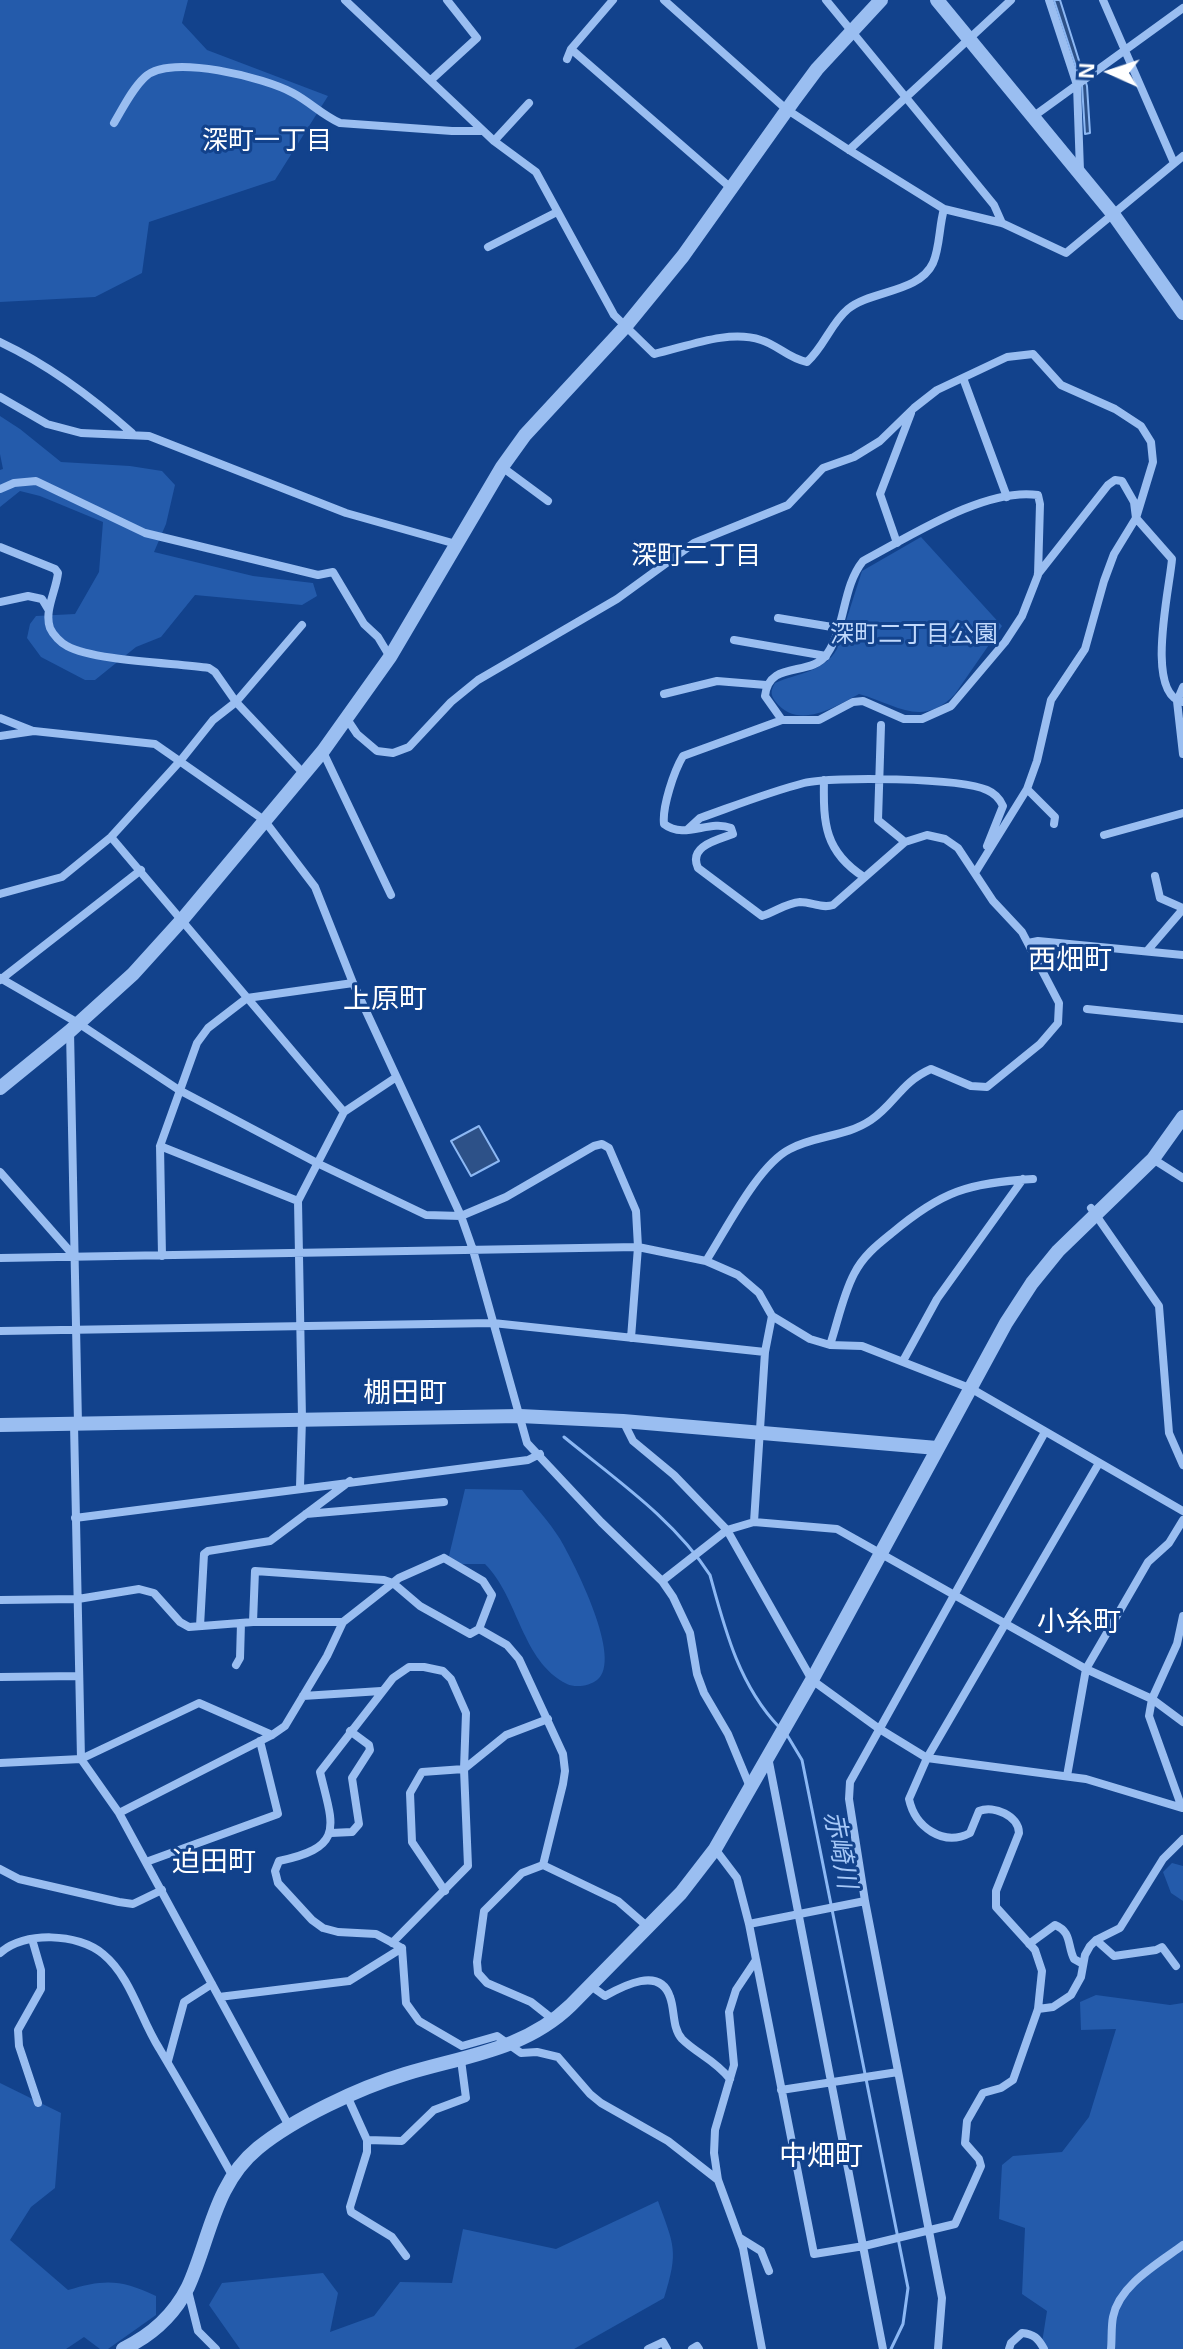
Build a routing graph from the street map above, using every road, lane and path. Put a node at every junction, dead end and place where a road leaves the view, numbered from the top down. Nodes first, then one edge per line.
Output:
1 (345, 0) edge
2 (447, 0) edge
3 (613, 0) edge
4 (664, 0) edge
5 (826, 0) edge
6 (881, 0) edge
7 (937, 0) edge
8 (1011, 0) edge
9 (1049, 0) edge
10 (1103, 0) edge
11 (1183, 8) edge
12 (853, 33) junction
13 (970, 39) junction
14 (571, 49) junction
15 (1125, 50) junction
16 (567, 59) dead end
17 (431, 80) junction
18 (1077, 85) junction
19 (906, 97) junction
20 (529, 103) dead end
21 (786, 109) junction
22 (1034, 116) junction
23 (114, 123) dead end
24 (483, 131) junction
25 (494, 141) junction
26 (849, 150) junction
27 (1183, 156) edge
28 (1174, 163) junction
29 (1080, 172) junction
30 (732, 189) junction
31 (944, 209) junction
32 (557, 212) junction
33 (1113, 214) junction
34 (1002, 223) junction
35 (488, 247) dead end
36 (1183, 313) edge
37 (625, 327) junction
38 (0, 342) edge
39 (963, 378) junction
40 (0, 397) edge
41 (914, 408) junction
42 (132, 433) junction
43 (502, 467) junction
44 (0, 489) edge
45 (1007, 497) junction
46 (548, 501) dead end
47 (1136, 518) junction
48 (897, 543) junction
49 (456, 544) junction
50 (0, 547) edge
51 (1038, 575) junction
52 (0, 602) edge
53 (48, 609) junction
54 (778, 618) dead end
55 (302, 625) dead end
56 (838, 628) junction
57 (734, 640) dead end
58 (826, 656) junction
59 (390, 657) junction
60 (766, 685) junction
61 (1183, 687) edge
62 (664, 694) dead end
63 (236, 702) junction
64 (1180, 702) edge
65 (0, 718) edge
66 (347, 719) junction
67 (782, 720) junction
68 (881, 725) dead end
69 (34, 731) junction
70 (0, 736) edge
71 (323, 751) junction
72 (1183, 754) edge
73 (181, 760) junction
74 (303, 773) junction
75 (824, 780) junction
76 (878, 780) junction
77 (1027, 789) junction
78 (1183, 813) edge
79 (264, 820) junction
80 (1054, 824) dead end
81 (686, 831) junction
82 (1104, 835) dead end
83 (111, 837) junction
84 (905, 842) junction
85 (986, 854) junction
86 (141, 870) junction
87 (975, 873) junction
88 (1155, 876) dead end
89 (864, 877) junction
90 (0, 894) edge
91 (391, 895) dead end
92 (1183, 908) edge
93 (181, 921) junction
94 (1028, 943) junction
95 (1147, 951) junction
96 (1183, 955) edge
97 (1, 979) edge
98 (353, 983) junction
99 (247, 998) junction
100 (1087, 1009) dead end
101 (1183, 1019) edge
102 (74, 1027) junction
103 (395, 1078) junction
104 (0, 1088) edge
105 (179, 1090) junction
106 (344, 1112) junction
107 (1183, 1117) edge
108 (160, 1146) junction
109 (1153, 1159) junction
110 (319, 1164) junction
111 (0, 1172) edge
112 (1183, 1178) edge
113 (1023, 1179) junction
114 (1033, 1179) dead end
115 (298, 1201) junction
116 (1093, 1211) junction
117 (461, 1216) junction
118 (638, 1247) junction
119 (473, 1250) junction
120 (299, 1253) junction
121 (162, 1256) junction
122 (75, 1257) junction
123 (0, 1258) edge
124 (706, 1261) junction
125 (772, 1316) junction
126 (493, 1323) junction
127 (301, 1327) junction
128 (0, 1331) edge
129 (76, 1331) junction
130 (631, 1338) junction
131 (830, 1345) junction
132 (765, 1352) junction
133 (903, 1361) junction
134 (972, 1389) junction
135 (520, 1416) junction
136 (302, 1419) junction
137 (623, 1421) junction
138 (76, 1424) junction
139 (0, 1425) edge
140 (1045, 1432) junction
141 (758, 1435) junction
142 (937, 1448) junction
143 (540, 1454) junction
144 (1099, 1463) junction
145 (1183, 1464) edge
146 (351, 1481) junction
147 (300, 1487) junction
148 (444, 1502) dead end
149 (1183, 1511) edge
150 (305, 1514) junction
151 (75, 1518) junction
152 (1183, 1520) edge
153 (754, 1522) junction
154 (727, 1530) junction
155 (881, 1555) junction
156 (662, 1581) junction
157 (393, 1583) junction
158 (953, 1595) junction
159 (78, 1599) junction
160 (0, 1600) edge
161 (1183, 1616) edge
162 (253, 1622) junction
163 (343, 1622) junction
164 (241, 1623) junction
165 (1005, 1624) junction
166 (200, 1626) junction
167 (479, 1629) junction
168 (236, 1665) dead end
169 (1086, 1669) junction
170 (79, 1676) junction
171 (0, 1677) edge
172 (812, 1680) junction
173 (381, 1691) junction
174 (303, 1696) junction
175 (1152, 1699) junction
176 (548, 1719) junction
177 (1183, 1722) edge
178 (878, 1728) junction
179 (350, 1731) junction
180 (272, 1735) junction
181 (260, 1741) junction
182 (768, 1756) junction
183 (927, 1758) junction
184 (81, 1759) junction
185 (0, 1763) edge
186 (464, 1769) junction
187 (1067, 1776) junction
188 (750, 1787) junction
189 (1182, 1808) edge
190 (119, 1813) junction
191 (331, 1833) junction
192 (1183, 1839) edge
193 (715, 1849) junction
194 (146, 1862) junction
195 (543, 1865) junction
196 (0, 1869) edge
197 (162, 1890) junction
198 (445, 1891) junction
199 (865, 1901) junction
200 (798, 1914) junction
201 (749, 1924) junction
202 (649, 1928) junction
203 (32, 1939) junction
204 (1096, 1940) junction
205 (392, 1943) junction
206 (1029, 1944) junction
207 (402, 1948) junction
208 (0, 1953) edge
209 (756, 1960) junction
210 (1083, 1964) junction
211 (1176, 1966) dead end
212 (212, 1984) junction
213 (591, 1986) junction
214 (219, 1997) junction
215 (1038, 2009) junction
216 (555, 2021) junction
217 (511, 2045) junction
218 (461, 2060) junction
219 (168, 2061) junction
220 (898, 2072) junction
221 (730, 2079) junction
222 (831, 2082) junction
223 (781, 2090) junction
224 (348, 2098) junction
225 (38, 2103) dead end
226 (289, 2126) junction
227 (367, 2140) junction
228 (232, 2175) junction
229 (718, 2180) junction
230 (929, 2232) junction
231 (739, 2238) junction
232 (1183, 2245) edge
233 (864, 2246) junction
234 (406, 2256) dead end
235 (769, 2271) dead end
236 (187, 2288) junction
237 (123, 2349) edge
238 (216, 2349) edge
239 (648, 2349) edge
240 (667, 2349) edge
241 (692, 2349) edge
242 (699, 2349) edge
243 (762, 2349) edge
244 (883, 2349) edge
245 (938, 2349) edge
246 (1009, 2349) edge
247 (1044, 2349) edge
248 (1111, 2349) edge

1 - 17 street
2 - 17 street
3 - 14 street
4 - 21 street
5 - 12 street
6 - 12 street
7 - 13 street
8 - 13 street
9 - 18 street
10 - 15 street
11 - 15 street
12 - 19 street
12 - 21 street
13 - 19 street
13 - 22 street
14 - 16 street
14 - 30 street
15 - 18 street
15 - 28 street
17 - 24 street
18 - 22 street
18 - 29 street
19 - 26 street
19 - 34 street
20 - 25 street
21 - 26 street
21 - 30 street
22 - 29 street
23 - 24 street
24 - 25 street
25 - 32 street
26 - 31 street
27 - 28 street
28 - 33 street
29 - 33 street
30 - 37 street
31 - 34 street
31 - 37 street
32 - 35 street
32 - 37 street
33 - 34 street
33 - 36 street
37 - 43 street
38 - 42 street
39 - 41 street
39 - 45 street
39 - 47 street
40 - 42 street
41 - 48 street
41 - 66 street
42 - 49 street
43 - 46 street
43 - 49 street
44 - 59 street
45 - 48 street
45 - 51 street
47 - 51 street
47 - 64 street
47 - 77 street
48 - 56 street
49 - 59 street
50 - 53 street
51 - 67 street
52 - 53 street
53 - 63 street
54 - 56 street
55 - 63 street
56 - 58 street
57 - 58 street
58 - 60 street
59 - 66 street
60 - 62 street
60 - 67 street
61 - 64 street
63 - 73 street
63 - 74 street
64 - 72 street
65 - 69 street
66 - 71 street
67 - 81 street
68 - 76 street
69 - 70 street
69 - 73 street
71 - 74 street
71 - 91 street
73 - 79 street
73 - 83 street
74 - 79 street
75 - 76 street
75 - 81 street
75 - 89 street
76 - 84 street
76 - 85 street
77 - 80 street
77 - 85 street
78 - 82 street
79 - 93 street
79 - 98 street
81 - 89 street
83 - 86 street
83 - 90 street
84 - 87 street
84 - 89 street
85 - 87 street
86 - 93 street
86 - 97 street
87 - 94 street
88 - 92 street
92 - 95 street
93 - 99 street
93 - 102 street
94 - 95 street
94 - 124 street
95 - 96 street
97 - 102 street
98 - 99 street
98 - 103 street
99 - 105 street
99 - 106 street
100 - 101 street
102 - 104 street
102 - 105 street
102 - 122 street
103 - 106 street
103 - 117 street
105 - 108 street
105 - 110 street
106 - 110 street
107 - 109 street
108 - 115 street
108 - 121 street
109 - 112 street
109 - 116 street
110 - 115 street
110 - 117 street
111 - 122 street
113 - 114 street
113 - 131 street
113 - 133 street
115 - 120 street
116 - 134 street
116 - 145 street
117 - 118 street
117 - 119 street
118 - 119 street
118 - 124 street
118 - 130 street
119 - 120 street
119 - 126 street
120 - 121 street
120 - 127 street
121 - 122 street
122 - 123 street
122 - 129 street
124 - 125 street
125 - 131 street
125 - 132 street
126 - 127 street
126 - 130 street
126 - 135 street
127 - 129 street
127 - 136 street
128 - 129 street
129 - 138 street
130 - 132 street
131 - 133 street
132 - 141 street
133 - 134 street
134 - 140 street
134 - 142 street
135 - 136 street
135 - 137 street
135 - 143 street
136 - 138 street
136 - 147 street
137 - 141 street
137 - 154 street
138 - 139 street
138 - 151 street
140 - 144 street
140 - 158 street
141 - 142 street
141 - 153 street
142 - 155 street
143 - 146 street
143 - 156 street
144 - 149 street
144 - 165 street
146 - 147 street
146 - 150 street
147 - 151 street
148 - 150 street
150 - 166 street
151 - 159 street
152 - 169 street
153 - 154 street
153 - 155 street
154 - 156 street
154 - 172 street
155 - 158 street
155 - 172 street
156 - 188 street
157 - 162 street
157 - 163 street
157 - 167 street
157 - 167 street
158 - 165 street
158 - 178 street
159 - 160 street
159 - 166 street
159 - 170 street
161 - 175 street
162 - 163 street
162 - 164 street
163 - 174 street
164 - 166 street
164 - 168 street
165 - 169 street
165 - 183 street
167 - 176 street
169 - 175 street
169 - 187 street
170 - 171 street
170 - 184 street
172 - 178 street
172 - 182 street
173 - 174 street
173 - 179 street
173 - 186 street
174 - 180 street
175 - 177 street
175 - 189 street
176 - 186 street
176 - 195 street
178 - 183 street
178 - 199 street
179 - 191 street
179 - 191 street
180 - 181 street
180 - 184 street
181 - 190 street
181 - 194 street
182 - 188 street
182 - 200 street
183 - 187 street
183 - 206 street
184 - 185 street
184 - 190 street
186 - 198 street
186 - 198 street
187 - 189 street
188 - 193 street
190 - 194 street
191 - 205 street
192 - 204 street
193 - 201 street
193 - 202 street
194 - 197 street
195 - 202 street
195 - 216 street
196 - 197 street
197 - 212 street
198 - 205 street
199 - 200 street
199 - 220 street
200 - 201 street
200 - 222 street
201 - 209 street
202 - 213 street
203 - 208 street
203 - 219 street
203 - 225 street
204 - 210 street
204 - 211 street
205 - 207 street
206 - 210 street
206 - 215 street
207 - 214 street
207 - 217 street
209 - 221 street
209 - 223 street
210 - 215 street
212 - 214 street
212 - 219 street
213 - 216 street
213 - 221 street
214 - 226 street
215 - 230 street
216 - 217 street
217 - 218 street
217 - 229 street
218 - 224 street
218 - 227 street
219 - 228 street
220 - 222 street
220 - 230 street
221 - 229 street
222 - 223 street
222 - 233 street
223 - 233 street
224 - 226 street
224 - 227 street
226 - 228 street
227 - 234 street
228 - 236 street
229 - 231 street
230 - 233 street
230 - 245 street
231 - 235 street
231 - 243 street
232 - 248 street
233 - 244 street
236 - 237 street
236 - 238 street
239 - 240 street
241 - 242 street
246 - 247 street

